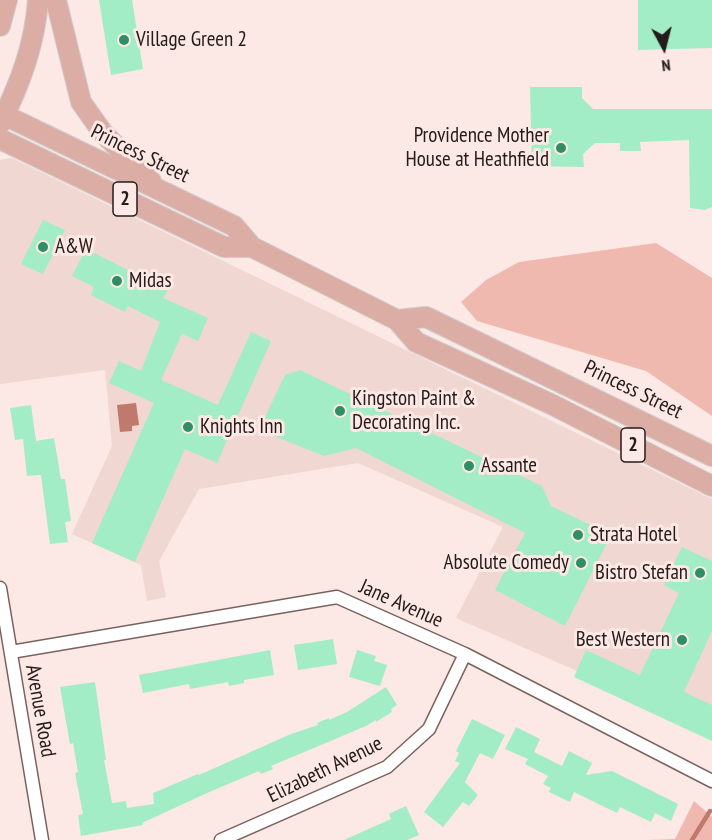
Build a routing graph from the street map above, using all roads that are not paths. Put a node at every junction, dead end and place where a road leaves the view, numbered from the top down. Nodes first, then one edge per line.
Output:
1 (5, 0) edge
2 (38, 0) edge
3 (56, 0) edge
4 (0, 5) edge
5 (0, 26) edge
6 (1, 117) edge
7 (0, 139) edge
8 (163, 193) junction
9 (252, 247) junction
10 (397, 320) junction
11 (564, 383) junction
12 (553, 405) junction
13 (712, 456) edge
14 (712, 486) edge
15 (0, 588) edge
16 (10, 652) junction
17 (465, 654) junction
18 (712, 781) edge
19 (42, 840) edge
20 (220, 840) edge

1 - 4 main road
1 - 5 main road
2 - 6 main road
3 - 8 main road
6 - 8 main road, Princess Street / 2
7 - 9 main road, Princess Street / 2
8 - 9 main road, Princess Street / 2
9 - 10 main road, Princess Street / 2
10 - 11 main road, Princess Street / 2
10 - 12 main road, Princess Street / 2
11 - 12 main road, Princess Street
11 - 13 main road, Princess Street / 2
12 - 14 main road, Princess Street / 2
15 - 16 street, Avenue Road
16 - 17 street, Jane Avenue
16 - 19 street, Avenue Road
17 - 18 street, Jane Avenue
17 - 20 street, Elizabeth Avenue

